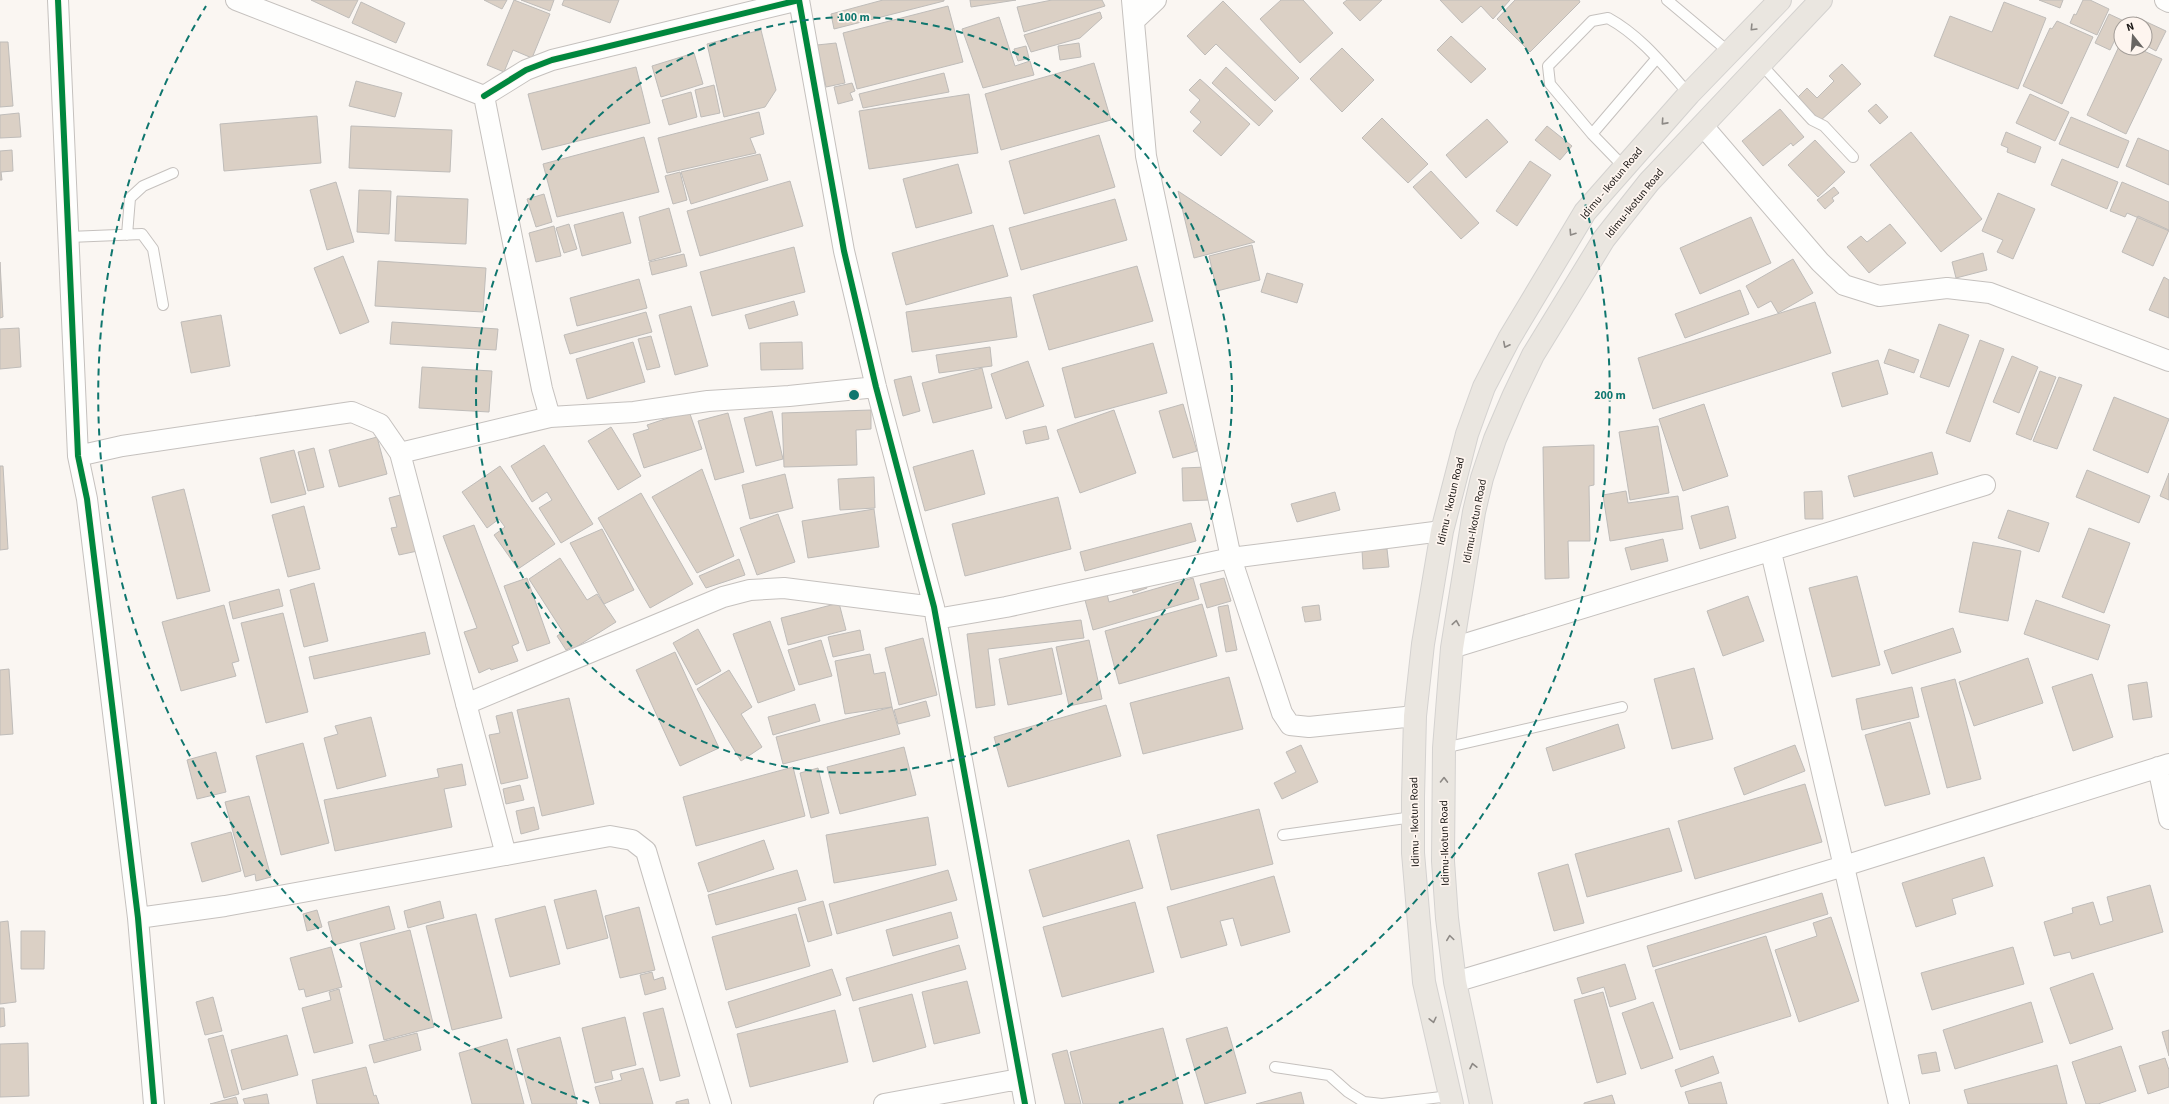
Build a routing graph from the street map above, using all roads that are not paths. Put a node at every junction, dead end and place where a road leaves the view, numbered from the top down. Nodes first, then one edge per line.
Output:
1 (58, 0) edge
2 (236, 0) edge
3 (1132, 0) edge
4 (1156, 0) edge
5 (1667, 0) edge
6 (1780, 0) edge
7 (1821, 0) edge
8 (2165, 0) edge
9 (2169, 2) edge
10 (1135, 20) junction
11 (1729, 52) junction
12 (1656, 58) junction
13 (1760, 64) junction
14 (1708, 75) junction
15 (1689, 94) junction
16 (1730, 95) junction
17 (484, 96) junction
18 (1703, 126) junction
19 (1592, 134) junction
20 (1853, 157) dead end
21 (1624, 167) junction
22 (174, 173) dead end
23 (127, 235) junction
24 (69, 237) junction
25 (163, 305) dead end
26 (2169, 361) edge
27 (876, 387) junction
28 (550, 417) junction
29 (400, 453) junction
30 (78, 456) junction
31 (1985, 485) dead end
32 (1442, 531) junction
33 (1771, 552) junction
34 (1231, 558) junction
35 (935, 613) junction
36 (1452, 648) junction
37 (466, 704) junction
38 (1622, 707) dead end
39 (1415, 716) junction
40 (1444, 748) junction
41 (2164, 766) edge
42 (1413, 817) junction
43 (2169, 819) edge
44 (1284, 835) dead end
45 (506, 855) junction
46 (1844, 866) junction
47 (138, 918) junction
48 (1456, 982) junction
49 (1275, 1067) dead end
50 (1019, 1079) junction
51 (1451, 1100) edge
52 (154, 1104) edge
53 (721, 1104) edge
54 (884, 1104) edge
55 (1025, 1104) edge
56 (1481, 1104) edge
57 (1899, 1104) edge

1 - 24 street
2 - 17 street
3 - 10 street
4 - 10 street
5 - 11 lane
6 -> 11 main road, Idimu - Ikotun Road
7 - 13 main road, Idimu-Ikotun Road
8 - 9 street
10 - 34 street
11 - 14 main road, Idimu - Ikotun Road
12 - 15 lane
12 - 19 lane
12 - 19 lane
13 - 16 main road, Idimu-Ikotun Road
13 - 20 lane
14 - 15 main road, Idimu - Ikotun Road
14 - 16 main road
15 -> 21 main road, Idimu - Ikotun Road
16 - 18 main road, Idimu-Ikotun Road
17 - 27 street
17 - 28 street
18 - 26 street
36 -> 18 main road, Idimu-Ikotun Road
19 - 21 lane
21 -> 32 main road, Idimu - Ikotun Road
22 - 23 lane
23 - 24 lane
23 - 25 lane
24 - 30 street
27 - 28 street
27 - 35 street
28 - 29 street
29 - 30 street
29 - 37 street
30 - 47 street
31 - 33 street
32 - 34 street
32 - 39 main road, Idimu - Ikotun Road
33 - 36 street
33 - 46 street
34 - 35 street
34 - 39 street
35 - 37 street
35 - 50 street
36 - 40 main road, Idimu-Ikotun Road
37 - 45 street
38 - 40 lane
39 - 42 main road, Idimu - Ikotun Road
48 -> 40 main road, Idimu-Ikotun Road
41 - 43 street
41 - 46 street
42 - 44 lane
42 -> 51 main road, Idimu - Ikotun Road
45 - 47 street
45 - 53 street
46 - 48 street
46 - 57 street
47 - 52 street
56 -> 48 main road, Idimu-Ikotun Road
49 - 51 lane
50 - 54 street
50 - 55 street

